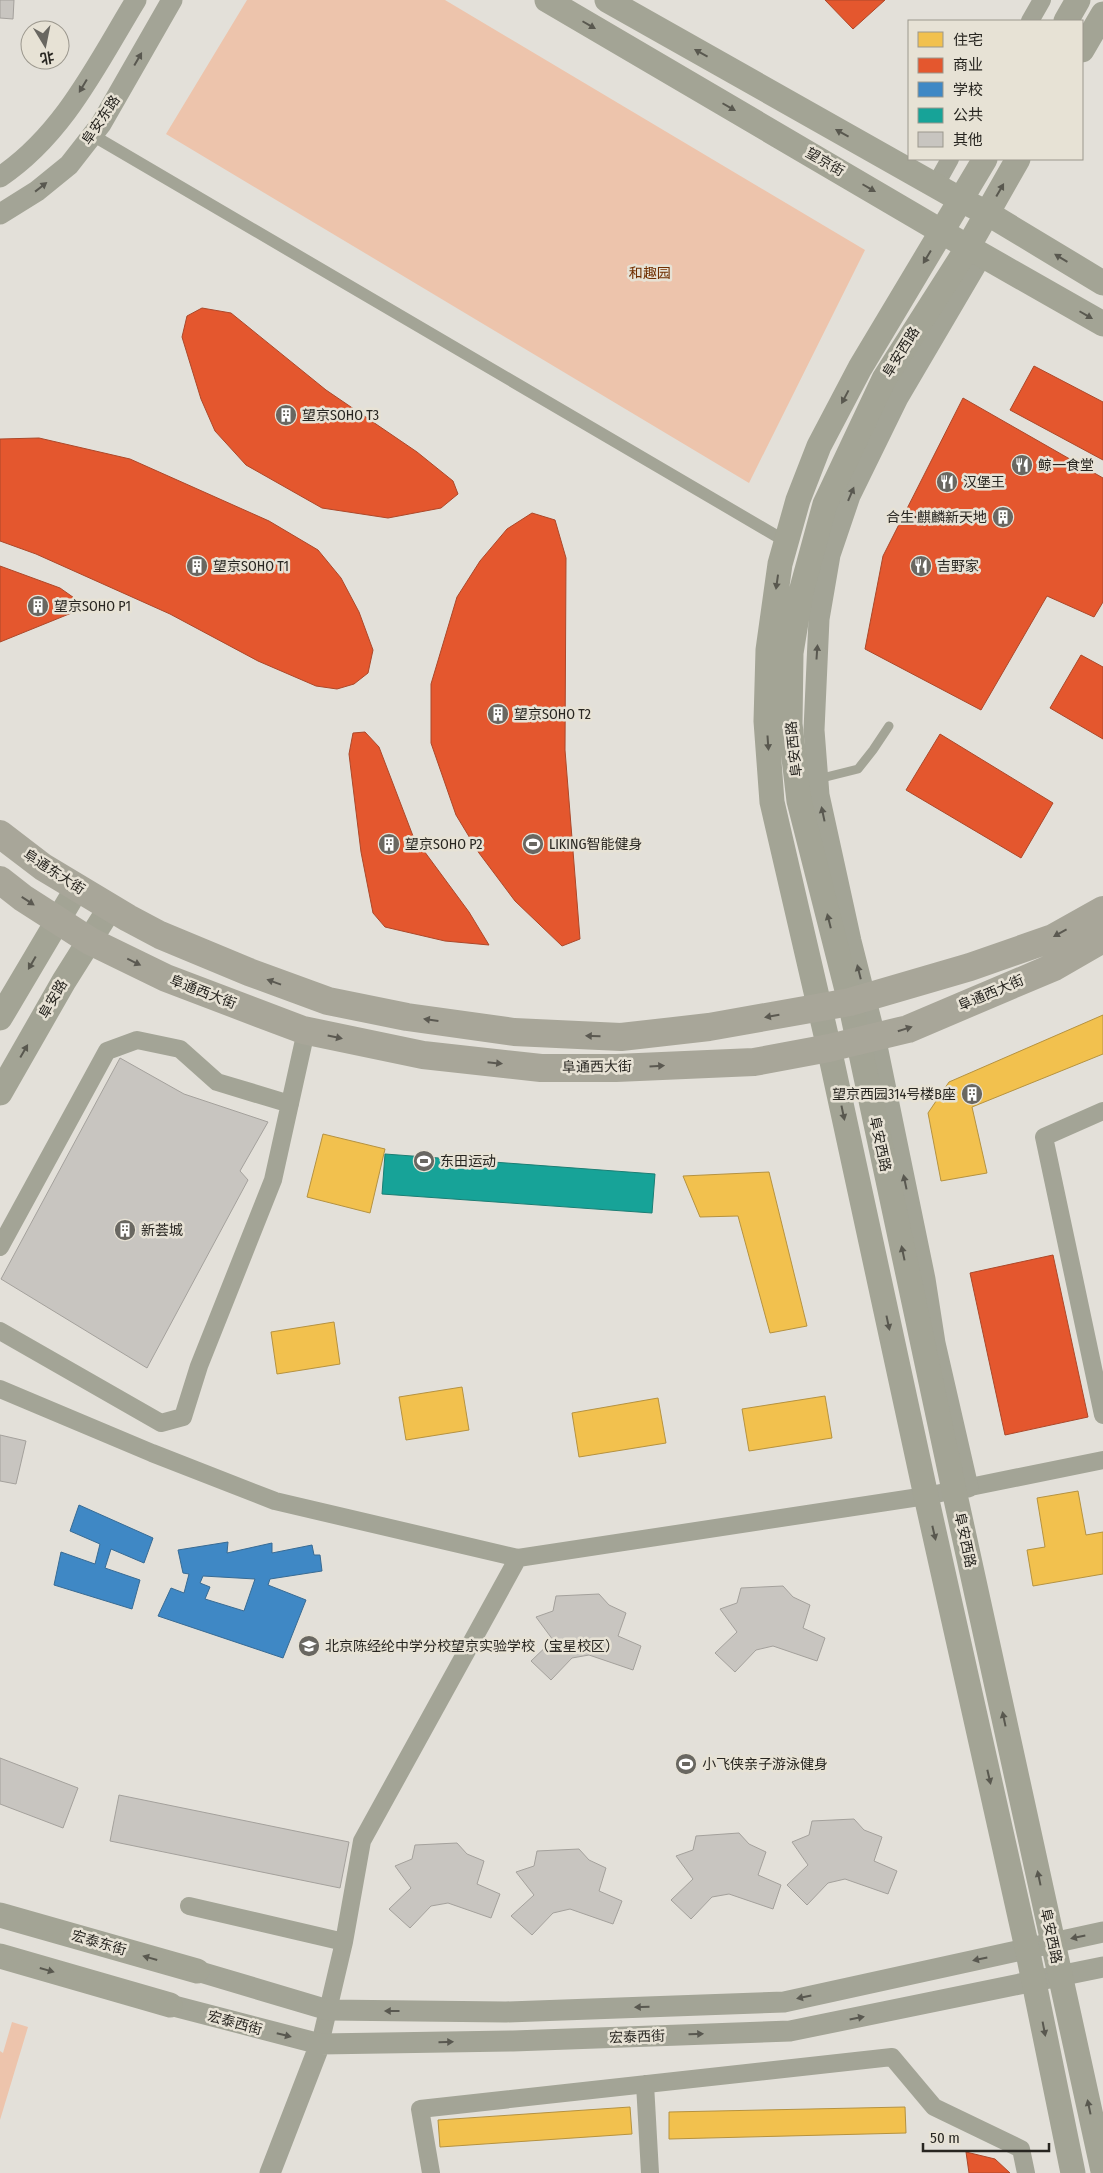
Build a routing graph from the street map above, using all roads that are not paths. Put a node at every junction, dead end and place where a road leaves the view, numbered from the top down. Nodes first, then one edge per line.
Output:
1 (136, 0) edge
2 (172, 0) edge
3 (547, 0) edge
4 (607, 0) edge
5 (1042, 0) edge
6 (1103, 14) edge
7 (1031, 20) edge
8 (1083, 48) edge
9 (92, 135) junction
10 (949, 160) edge
11 (984, 160) edge
12 (1017, 160) edge
13 (0, 177) edge
14 (935, 186) junction
15 (961, 200) junction
16 (987, 213) junction
17 (0, 214) edge
18 (943, 231) junction
19 (975, 251) junction
20 (1103, 283) edge
21 (1103, 324) edge
22 (785, 541) junction
23 (890, 726) dead end
24 (818, 779) junction
25 (0, 834) edge
26 (0, 880) edge
27 (77, 888) junction
28 (110, 908) junction
29 (1103, 910) edge
30 (58, 921) junction
31 (1103, 939) edge
32 (90, 941) junction
33 (18, 987) junction
34 (858, 1000) junction
35 (820, 1008) junction
36 (47, 1010) junction
37 (0, 1018) edge
38 (306, 1031) junction
39 (867, 1038) junction
40 (829, 1048) junction
41 (0, 1093) edge
42 (290, 1104) junction
43 (1103, 1111) edge
44 (0, 1248) edge
45 (0, 1331) edge
46 (0, 1389) edge
47 (1103, 1415) edge
48 (1103, 1460) edge
49 (961, 1489) junction
50 (926, 1496) junction
51 (518, 1558) junction
52 (189, 1906) dead end
53 (0, 1914) edge
54 (1103, 1932) edge
55 (344, 1942) junction
56 (1053, 1943) junction
57 (1027, 1948) junction
58 (0, 1956) edge
59 (1103, 1967) edge
60 (197, 1972) joint
61 (1060, 1976) junction
62 (1034, 1982) junction
63 (170, 2005) joint
64 (328, 2010) junction
65 (320, 2044) junction
66 (644, 2084) junction
67 (1103, 2171) edge
68 (270, 2173) edge
69 (432, 2173) edge
70 (650, 2173) edge
71 (1026, 2173) edge
72 (1073, 2173) edge

1 -> 13 street
9 -> 2 street, 阜安东路
3 -> 18 main road, 望京街
14 -> 4 main road
5 - 7 street
6 - 8 main road
17 -> 9 street, 阜安东路
9 - 22 street
10 - 14 street
11 - 15 main road, 阜安西路
16 -> 12 main road, 阜安西路
14 - 15 main road
15 - 16 main road
15 - 18 main road, 阜安西路
16 - 19 main road, 阜安西路
20 -> 16 main road
18 - 19 main road, 望京街
18 -> 22 main road, 阜安西路
19 -> 21 main road, 望京街
24 -> 19 street
34 -> 19 main road, 阜安西路
22 -> 35 main road, 阜安西路
23 - 24 lane
34 -> 24 street
25 - 27 main road, 阜通东大街
26 -> 30 main road
27 - 28 main road, 阜通东大街
27 - 30 main road
28 - 32 main road, 阜安路
35 -> 28 main road
29 -> 34 main road
30 - 32 main road
30 -> 33 main road
39 -> 31 main road, 阜通西大街
32 - 36 main road, 阜安路
32 -> 38 main road, 阜通西大街
33 - 36 main road
33 - 37 main road
34 - 35 main road
34 - 39 main road, 阜安西路
35 - 40 main road, 阜安西路
41 -> 36 main road, 阜安路
38 -> 40 main road, 阜通西大街
38 - 42 street
39 - 40 main road, 阜通西大街
49 -> 39 main road, 阜安西路
40 -> 50 main road, 阜安西路
42 - 44 street
42 - 45 street
43 - 47 street
46 - 51 street
48 - 49 street
49 - 50 street
56 -> 49 main road, 阜安西路
50 - 51 street
50 -> 57 main road, 阜安西路
51 - 55 street
52 - 55 street
60 -> 53 main road, 宏泰东街
54 -> 56 street
55 - 64 street
56 - 57 street
56 - 61 main road, 阜安西路
57 - 62 main road, 阜安西路
57 -> 64 street
58 -> 63 main road
59 - 61 street, 宏泰西街
60 - 64 street
61 - 62 street, 宏泰西街
67 -> 61 main road, 阜安西路
65 -> 62 street, 宏泰西街
62 -> 72 main road, 阜安西路
63 -> 65 street, 宏泰西街
64 - 65 street
65 - 68 street
66 - 69 street
66 - 70 street
66 - 71 street

